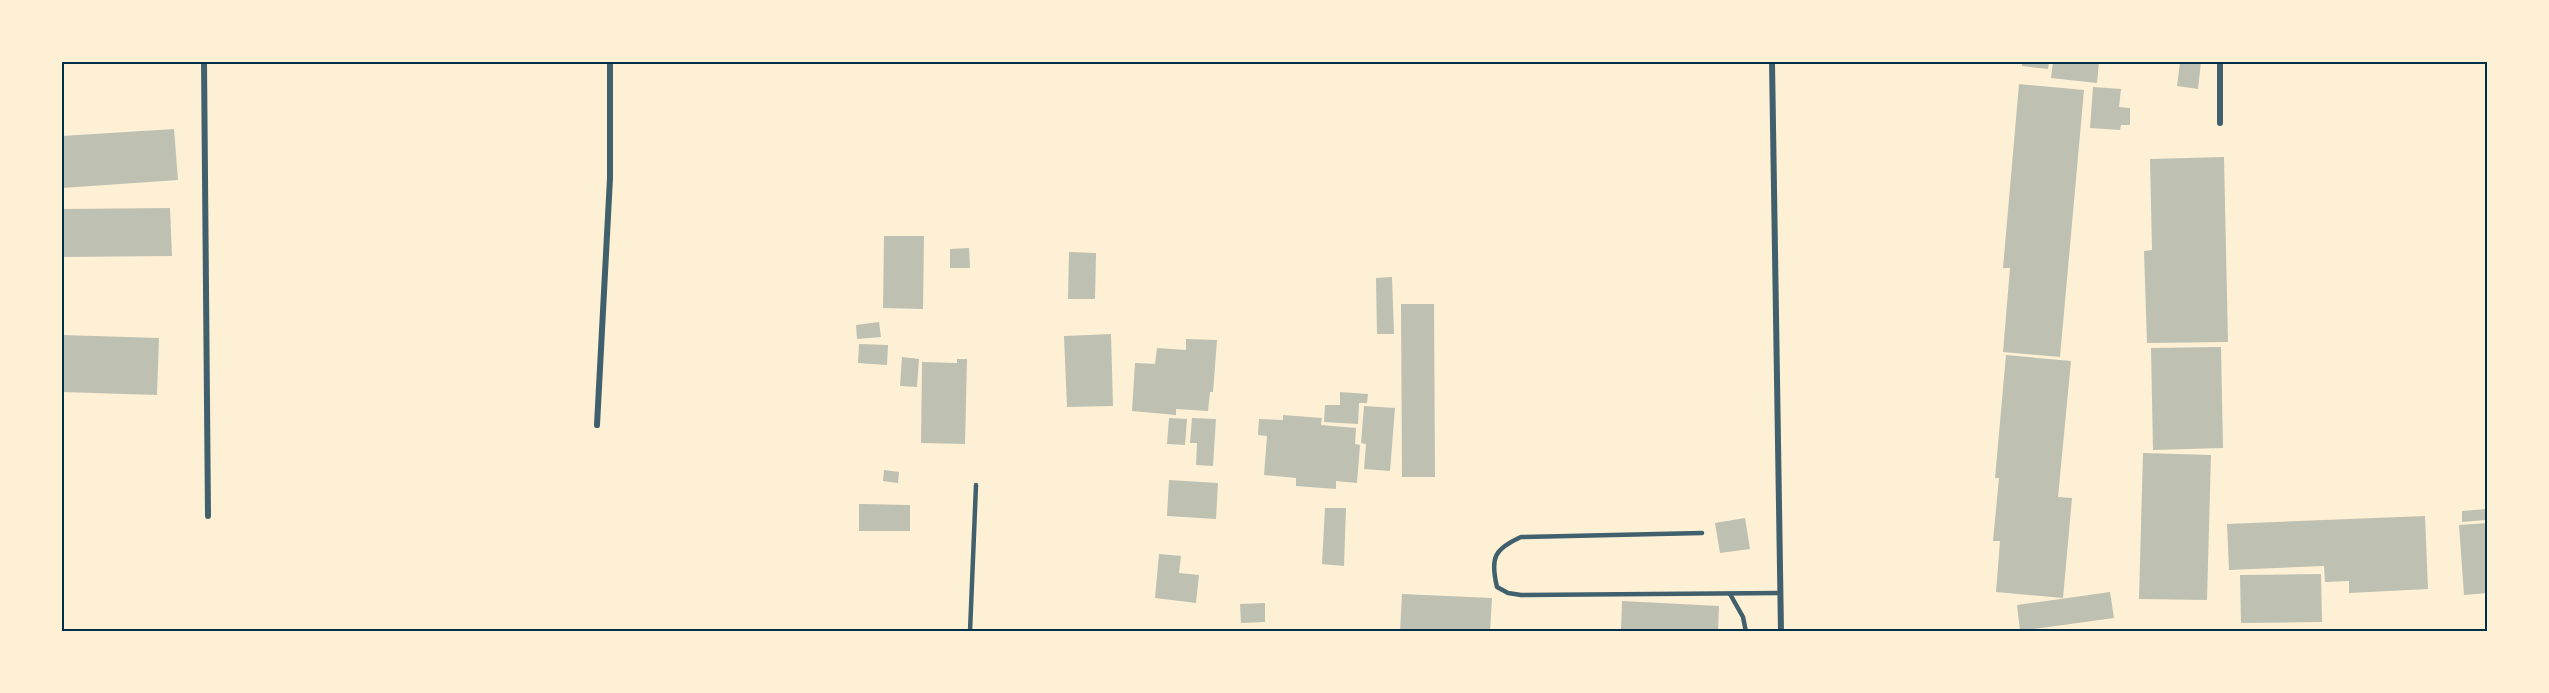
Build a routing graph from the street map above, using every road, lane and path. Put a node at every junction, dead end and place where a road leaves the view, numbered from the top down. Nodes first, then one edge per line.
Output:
1 (204, 62) edge
2 (610, 62) edge
3 (1772, 62) edge
4 (2220, 62) edge
5 (2220, 123) dead end
6 (597, 425) dead end
7 (976, 485) dead end
8 (208, 516) dead end
9 (1702, 533) dead end
10 (1780, 593) junction
11 (1730, 594) junction
12 (970, 632) edge
13 (1746, 632) edge
14 (1781, 632) edge

1 - 8 street
2 - 6 street
3 - 10 street
4 - 5 street
7 - 12 lane
9 - 11 lane
10 - 11 lane
10 - 14 street
11 - 13 lane

